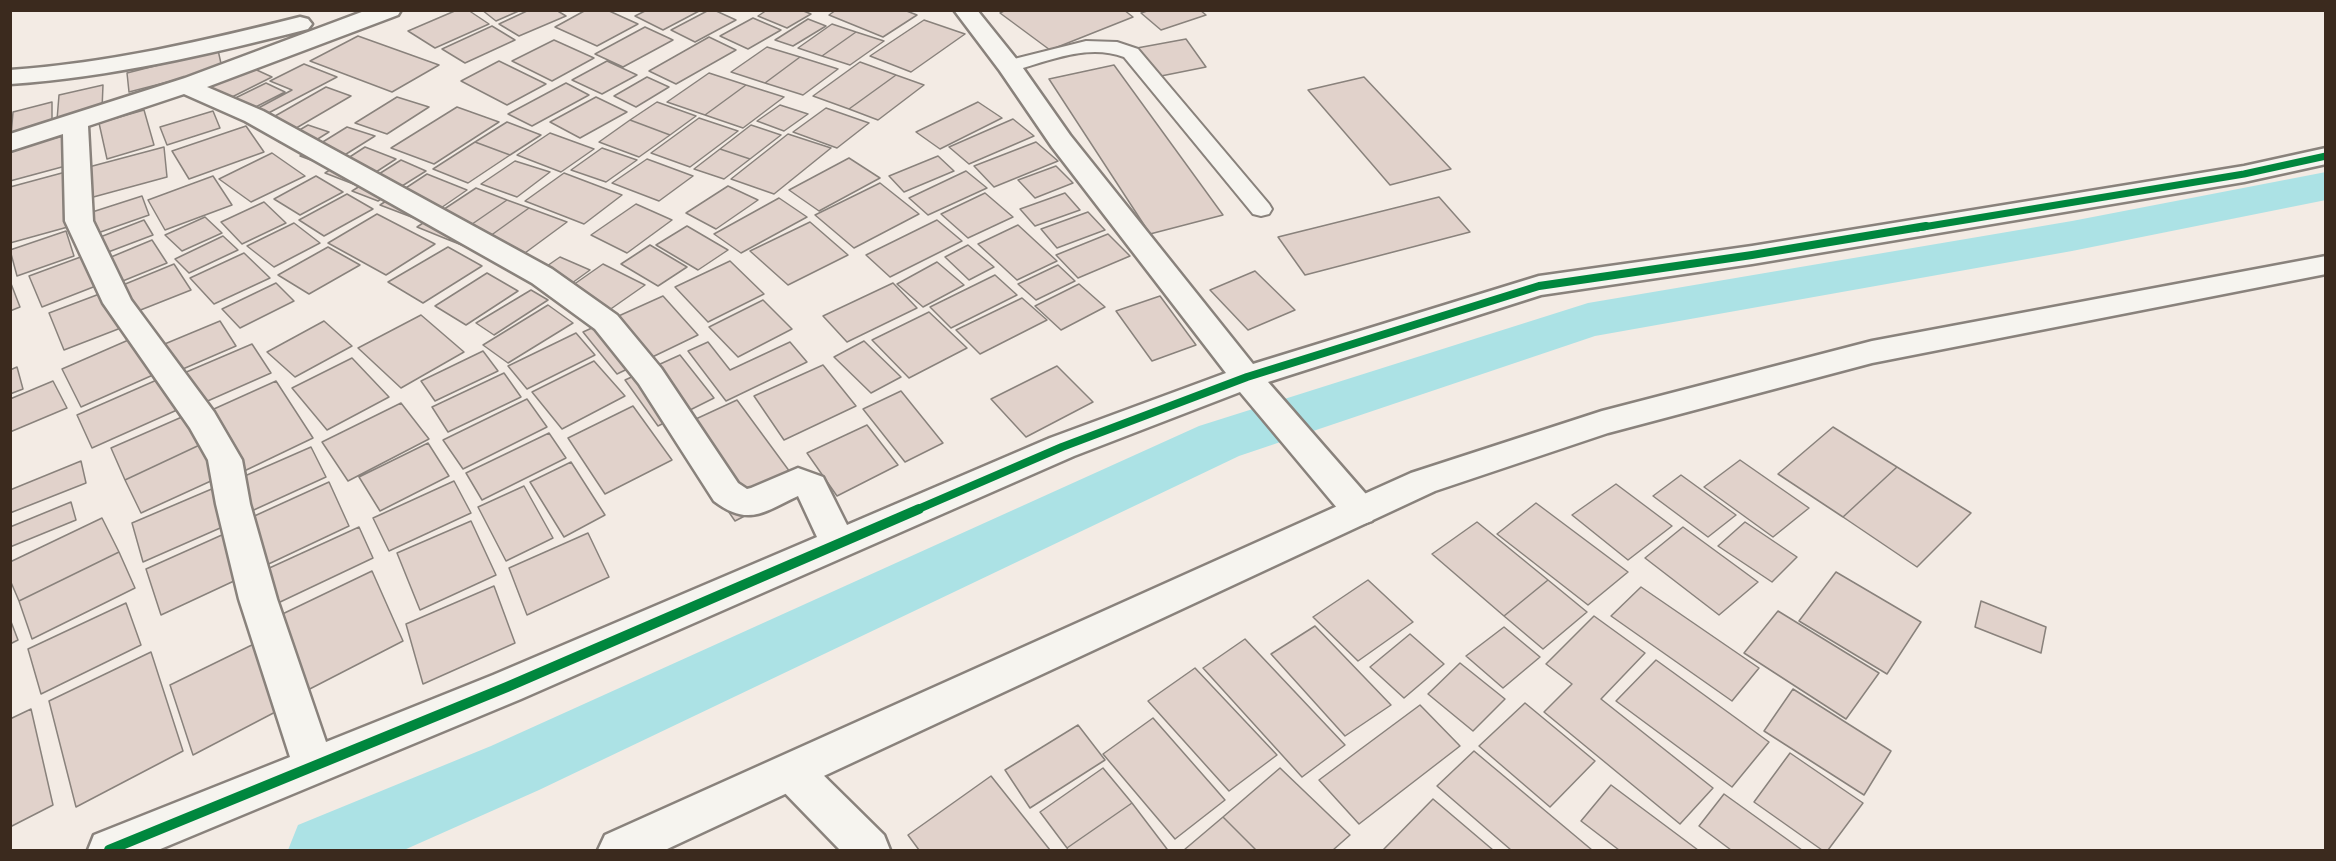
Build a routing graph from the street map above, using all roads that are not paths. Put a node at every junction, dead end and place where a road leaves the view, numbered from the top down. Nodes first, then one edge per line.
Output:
1 (348, 10) edge
2 (390, 10) edge
3 (965, 10) edge
4 (1009, 66) junction
5 (10, 77) edge
6 (185, 86) junction
7 (75, 122) junction
8 (10, 143) edge
9 (2325, 156) edge
10 (1261, 209) dead end
11 (2325, 265) edge
12 (1249, 380) junction
13 (1360, 511) junction
14 (839, 544) junction
15 (314, 767) junction
16 (793, 773) junction
17 (109, 850) edge
18 (620, 850) edge
19 (869, 850) edge

1 - 5 street
2 - 6 street
3 - 4 street
4 - 10 lane
4 - 12 street
6 - 7 street
6 - 14 street
7 - 8 street
7 - 15 street
9 - 12 street
11 - 13 street
12 - 13 street
12 - 14 street
13 - 16 street
14 - 15 street
15 - 17 street
16 - 18 street
16 - 19 street

